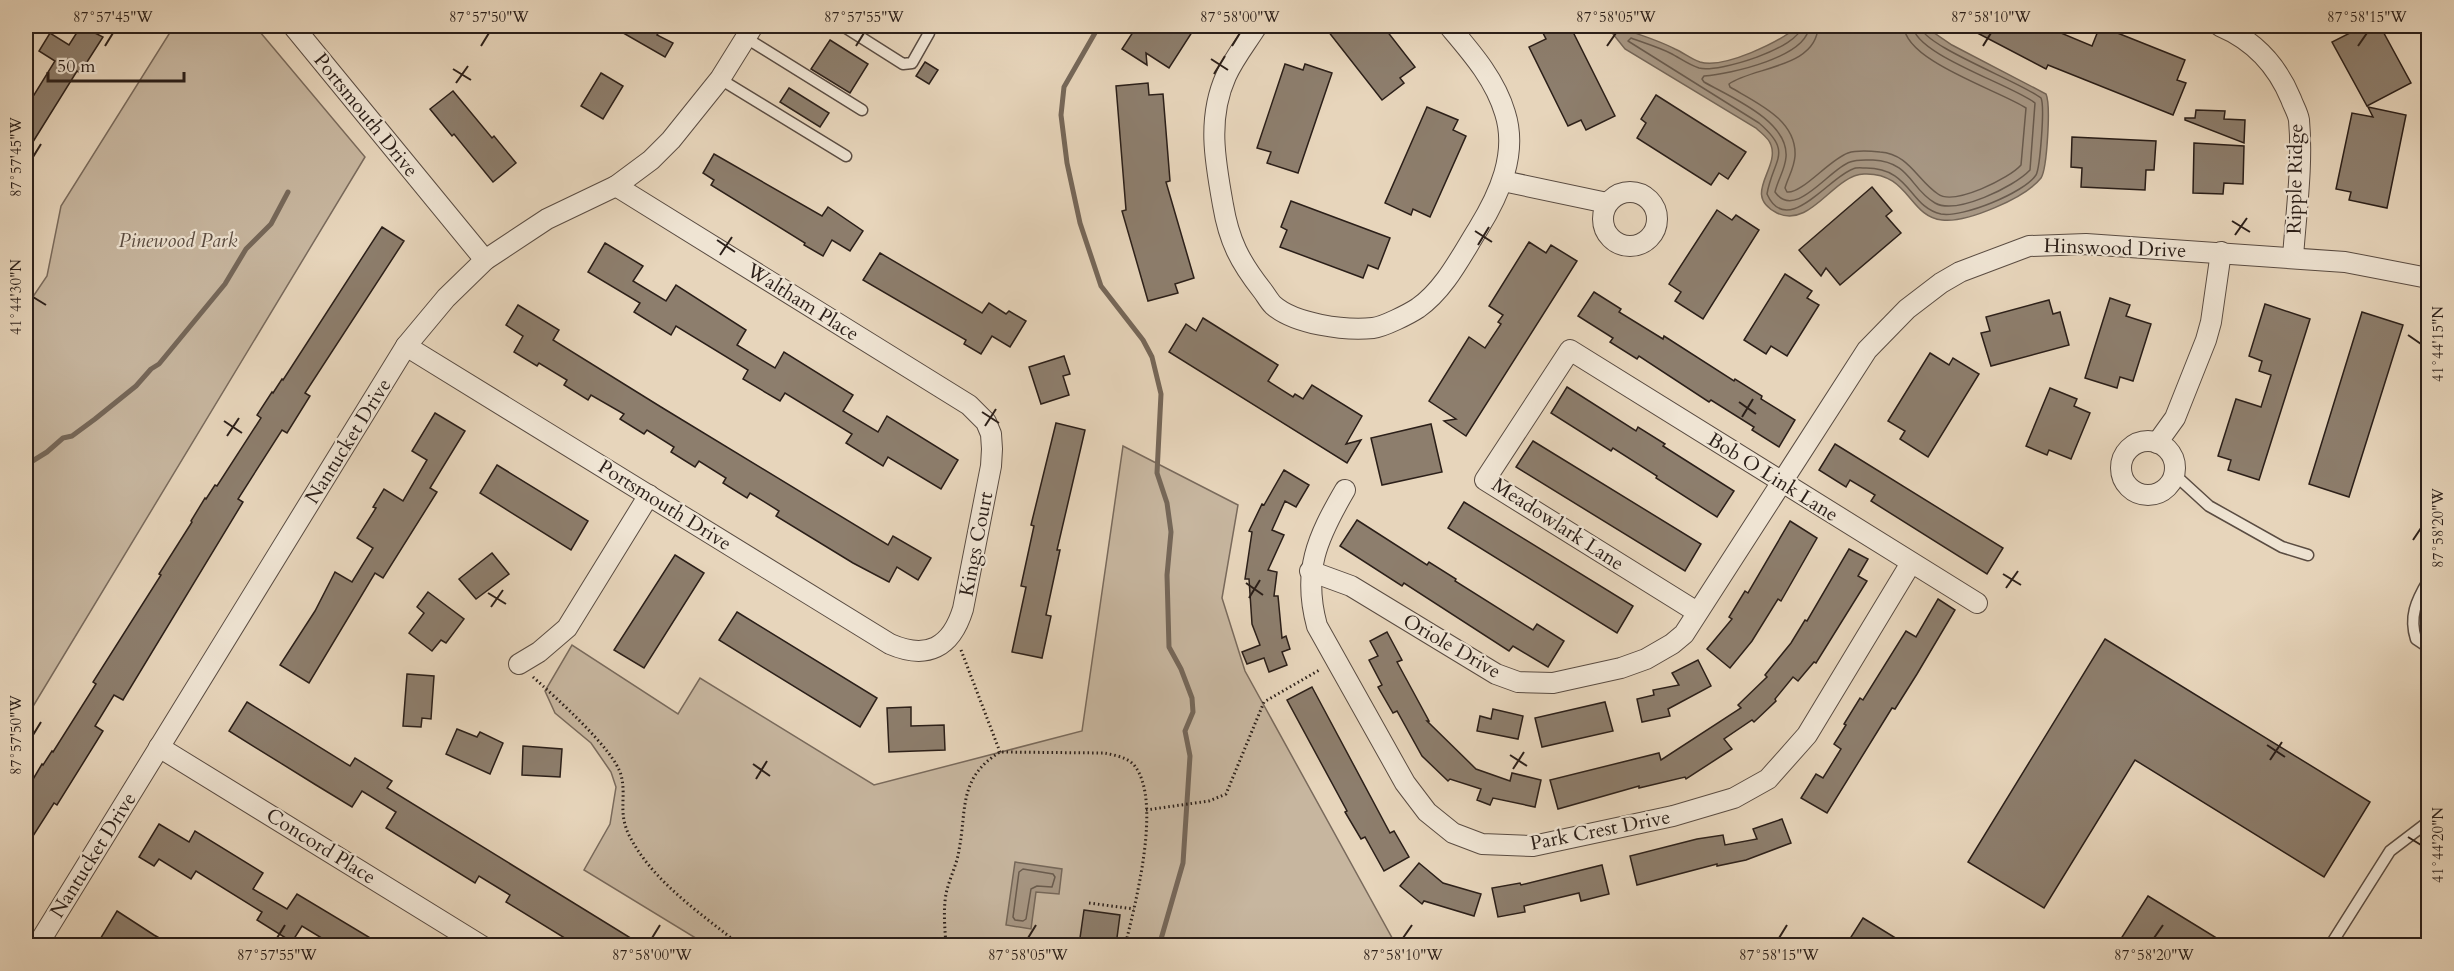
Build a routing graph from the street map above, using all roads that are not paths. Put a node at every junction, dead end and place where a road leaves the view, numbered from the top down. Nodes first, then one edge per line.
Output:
1 (293, 26) edge
2 (843, 26) edge
3 (1257, 26) edge
4 (1449, 26) edge
5 (2220, 26) edge
6 (750, 32) edge
7 (929, 33) dead end
8 (720, 79) junction
9 (862, 110) dead end
10 (846, 156) dead end
11 (1503, 181) junction
12 (616, 186) junction
13 (1607, 203) dead end
14 (2221, 252) junction
15 (2293, 257) junction
16 (485, 260) junction
17 (2428, 278) edge
18 (406, 346) junction
19 (1570, 350) joint
20 (986, 422) joint
21 (2157, 443) junction
22 (2174, 474) junction
23 (1345, 490) dead end
24 (1777, 491) junction
25 (649, 495) junction
26 (2308, 555) dead end
27 (1911, 563) junction
28 (1310, 571) junction
29 (2428, 581) edge
30 (1977, 603) dead end
31 (1697, 612) junction
32 (2428, 647) edge
33 (927, 651) joint
34 (519, 664) road end
35 (159, 747) junction
36 (2428, 822) edge
37 (37, 945) edge
38 (482, 945) edge
39 (2331, 945) edge

1 - 16 street, Portsmouth Drive
2 - 7 lane
3 - 11 street
4 - 11 street
5 - 15 street, Ripple Ridge
6 - 8 street, Nantucket Drive
6 - 9 lane
8 - 10 lane
8 - 12 street, Nantucket Drive
11 - 13 street
12 - 16 street, Nantucket Drive
12 - 20 street, Waltham Place
14 - 15 street, Hinswood Drive
14 - 21 street
14 - 24 street, Hinswood Drive
15 - 17 street, Hinswood Drive
16 - 18 street, Nantucket Drive
18 - 25 street, Portsmouth Drive
18 - 35 street, Nantucket Drive
19 - 24 street, Bob O Link Lane
19 - 31 street, Meadowlark Lane
20 - 33 street, Kings Court
21 - 22 street
21 - 22 street
22 - 26 lane
23 - 28 street, Park Crest Drive
24 - 27 street, Bob O Link Lane
24 - 31 street, Oriole Drive
25 - 33 street, Portsmouth Drive
25 - 34 street
27 - 28 street, Park Crest Drive
27 - 30 street, Bob O Link Lane
28 - 31 street, Oriole Drive
29 - 32 lane
35 - 37 street, Nantucket Drive
35 - 38 street, Concord Place
36 - 39 lane

